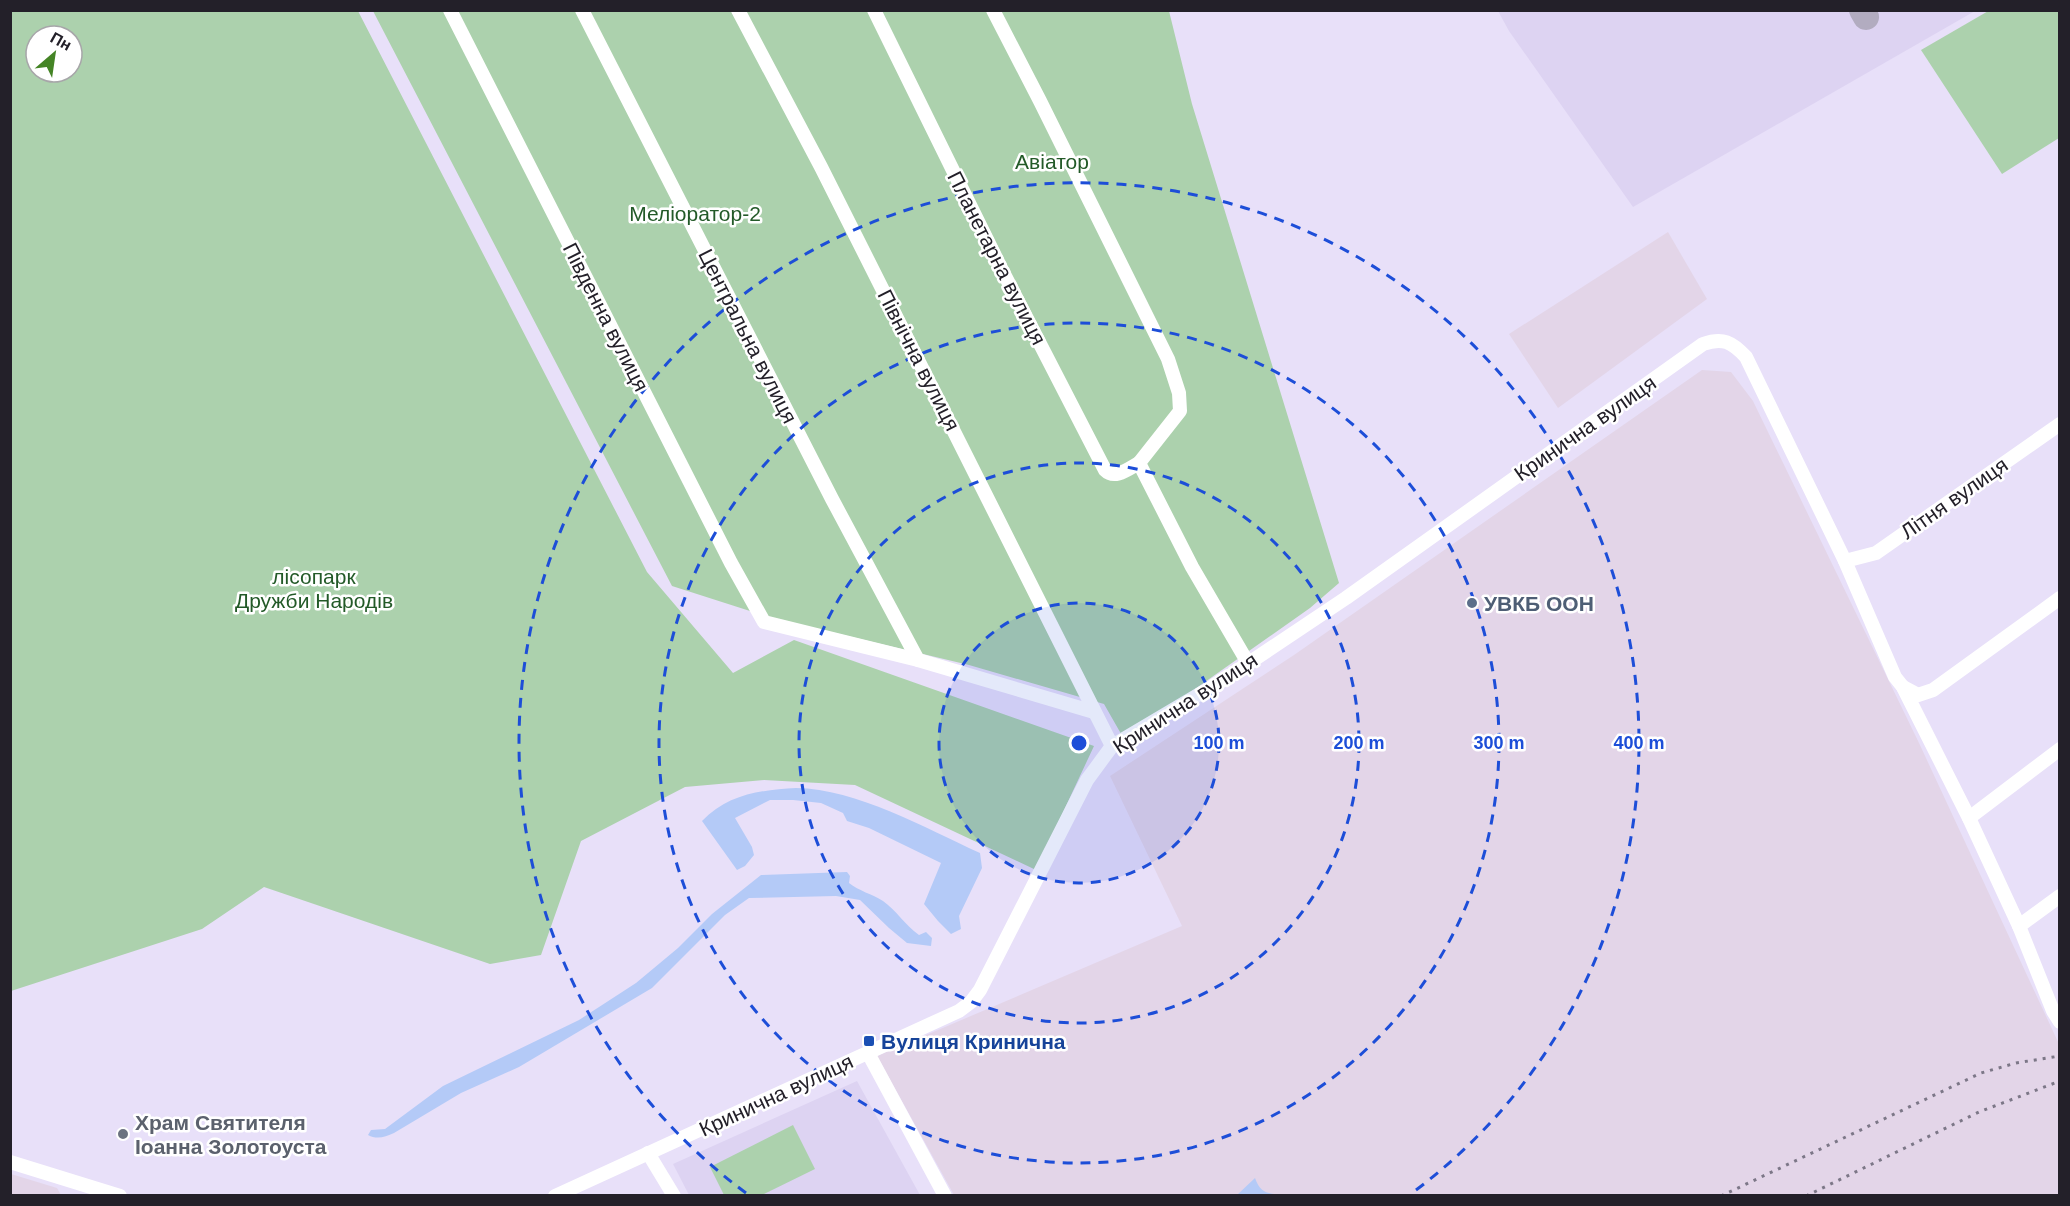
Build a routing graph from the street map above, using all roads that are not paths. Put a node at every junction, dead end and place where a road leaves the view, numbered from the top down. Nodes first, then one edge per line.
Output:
1 (450, 10) edge
2 (582, 10) edge
3 (738, 10) edge
4 (874, 10) edge
5 (993, 10) edge
6 (2060, 424) edge
7 (1138, 463) junction
8 (1845, 561) junction
9 (2060, 598) edge
10 (918, 660) junction
11 (1248, 663) junction
12 (1903, 687) junction
13 (1095, 712) junction
14 (1112, 746) junction
15 (2060, 749) edge
16 (1969, 818) junction
17 (2060, 896) edge
18 (2019, 926) junction
19 (2060, 1022) edge
20 (868, 1053) junction
21 (648, 1153) junction
22 (10, 1162) edge
23 (120, 1196) edge
24 (555, 1196) edge
25 (675, 1196) edge
26 (945, 1196) edge

1 - 10 street, Південна вулиця
2 - 10 street, Центральна вулиця
3 - 13 street, Північна вулиця
4 - 7 street, Планетарна вулиця
5 - 7 street
6 - 8 street, Літня вулиця
7 - 11 street
8 - 11 street, Кринична вулиця
8 - 12 street
9 - 12 street
10 - 13 street
11 - 14 street, Кринична вулиця
12 - 16 street
13 - 14 street, Північна вулиця
14 - 20 street, Кринична вулиця
15 - 16 street
16 - 18 street
17 - 18 street
18 - 19 street
20 - 21 street, Кринична вулиця
20 - 26 street
21 - 24 street, Кринична вулиця
21 - 25 street
22 - 23 street

